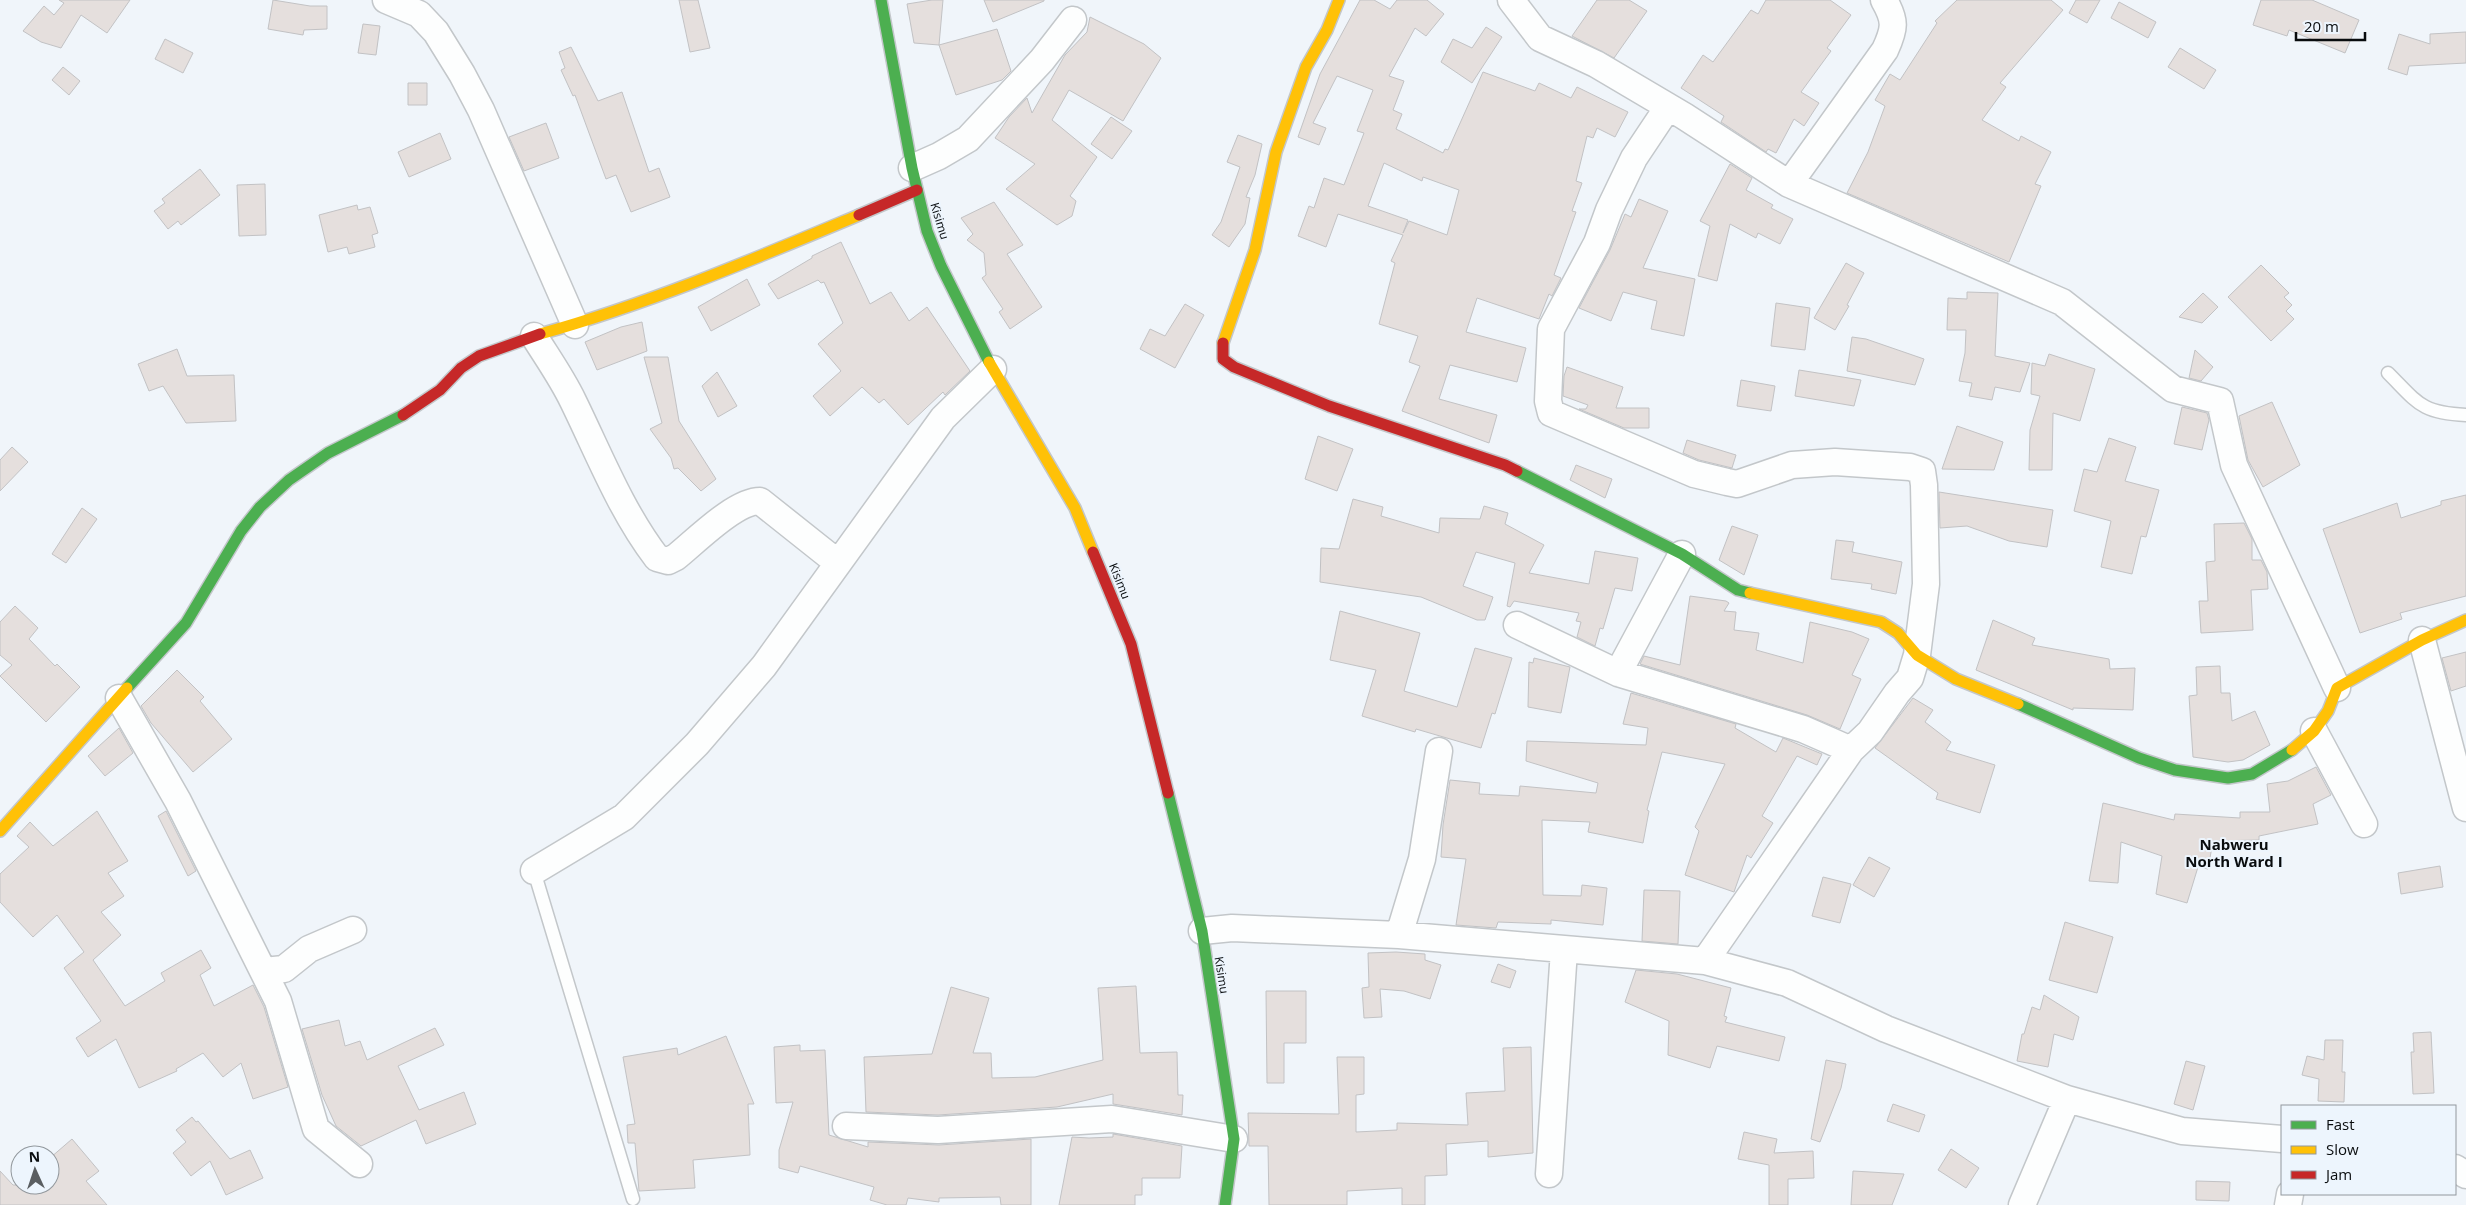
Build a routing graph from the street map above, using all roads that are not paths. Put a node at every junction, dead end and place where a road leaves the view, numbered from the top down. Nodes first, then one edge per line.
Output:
1 (386, 0) edge
2 (881, 0) edge
3 (1339, 0) edge
4 (1511, 0) edge
5 (1884, 0) edge
6 (1073, 20) dead end
7 (1668, 107) junction
8 (914, 179) junction
9 (1789, 184) junction
10 (575, 325) junction
11 (534, 336) junction
12 (993, 369) junction
13 (2388, 373) dead end
14 (2466, 415) edge
15 (1682, 554) junction
16 (838, 563) junction
17 (2466, 620) edge
18 (1517, 625) dead end
19 (2422, 640) junction
20 (1917, 655) junction
21 (1618, 673) junction
22 (2337, 688) junction
23 (119, 698) junction
24 (2314, 730) junction
25 (1851, 750) junction
26 (1439, 751) dead end
27 (2466, 808) edge
28 (2364, 824) dead end
29 (0, 831) edge
30 (534, 871) joint
31 (354, 930) dead end
32 (1202, 931) junction
33 (1399, 935) junction
34 (1564, 950) junction
35 (1705, 961) junction
36 (264, 971) junction
37 (2067, 1099) junction
38 (846, 1126) dead end
39 (1234, 1139) junction
40 (2281, 1139) edge
41 (359, 1164) dead end
42 (1549, 1174) dead end
43 (633, 1199) dead end
44 (1225, 1205) edge
45 (2022, 1205) edge

1 - 10 street
2 - 8 street, Kisimu
3 - 15 street
4 - 7 street
5 - 9 street
6 - 8 street
7 - 9 street
7 - 20 street
8 - 10 street
8 - 12 street, Kisimu
9 - 22 street
10 - 11 street
11 - 16 street
11 - 23 street
12 - 16 street
12 - 32 street, Kisimu
13 - 14 lane
15 - 20 street
15 - 21 street
16 - 30 street
17 - 19 street
18 - 21 street
19 - 22 street
19 - 27 street
20 - 24 street
20 - 25 street
21 - 25 street
22 - 24 street
23 - 29 street
23 - 36 street
24 - 28 street
25 - 35 street
26 - 33 street
30 - 43 lane
31 - 36 street
32 - 33 street
32 - 39 street, Kisimu
33 - 34 street
34 - 35 street
34 - 42 street
35 - 37 street
36 - 41 street
37 - 40 street
37 - 45 street
38 - 39 street
39 - 44 street, Kisimu

